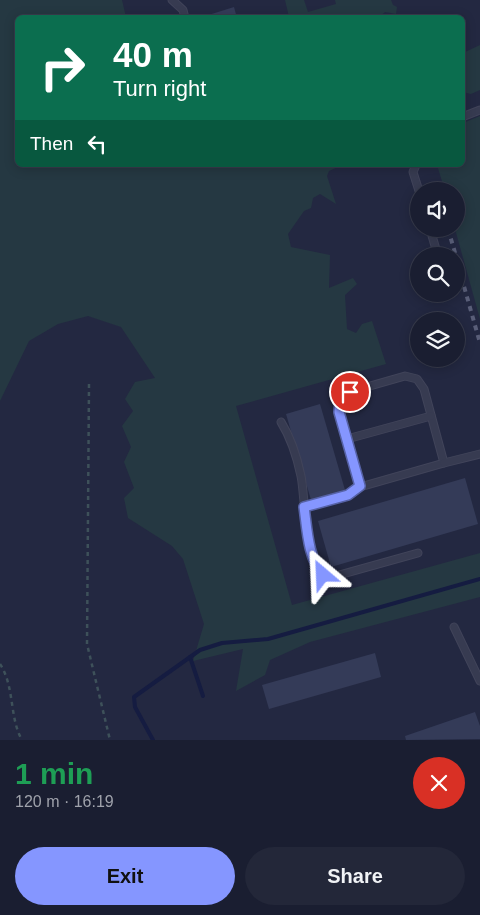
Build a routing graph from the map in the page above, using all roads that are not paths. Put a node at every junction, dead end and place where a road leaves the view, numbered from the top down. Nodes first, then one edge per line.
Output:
1 (172, 0) edge
2 (184, 15) edge
3 (480, 110) edge
4 (465, 116) edge
5 (415, 167) edge
6 (416, 182) edge
7 (431, 416) junction
8 (281, 422) dead end
9 (347, 439) junction
10 (480, 454) edge
11 (444, 463) junction
12 (360, 486) junction
13 (304, 507) junction
14 (418, 553) dead end
15 (454, 627) dead end
16 (480, 681) edge

1 - 2 lane
3 - 4 lane
5 - 6 lane
7 - 9 lane
7 - 9 lane
7 - 11 lane
8 - 13 lane
9 - 12 lane
10 - 11 lane
11 - 12 lane
12 - 13 lane
13 - 14 lane
15 - 16 lane

